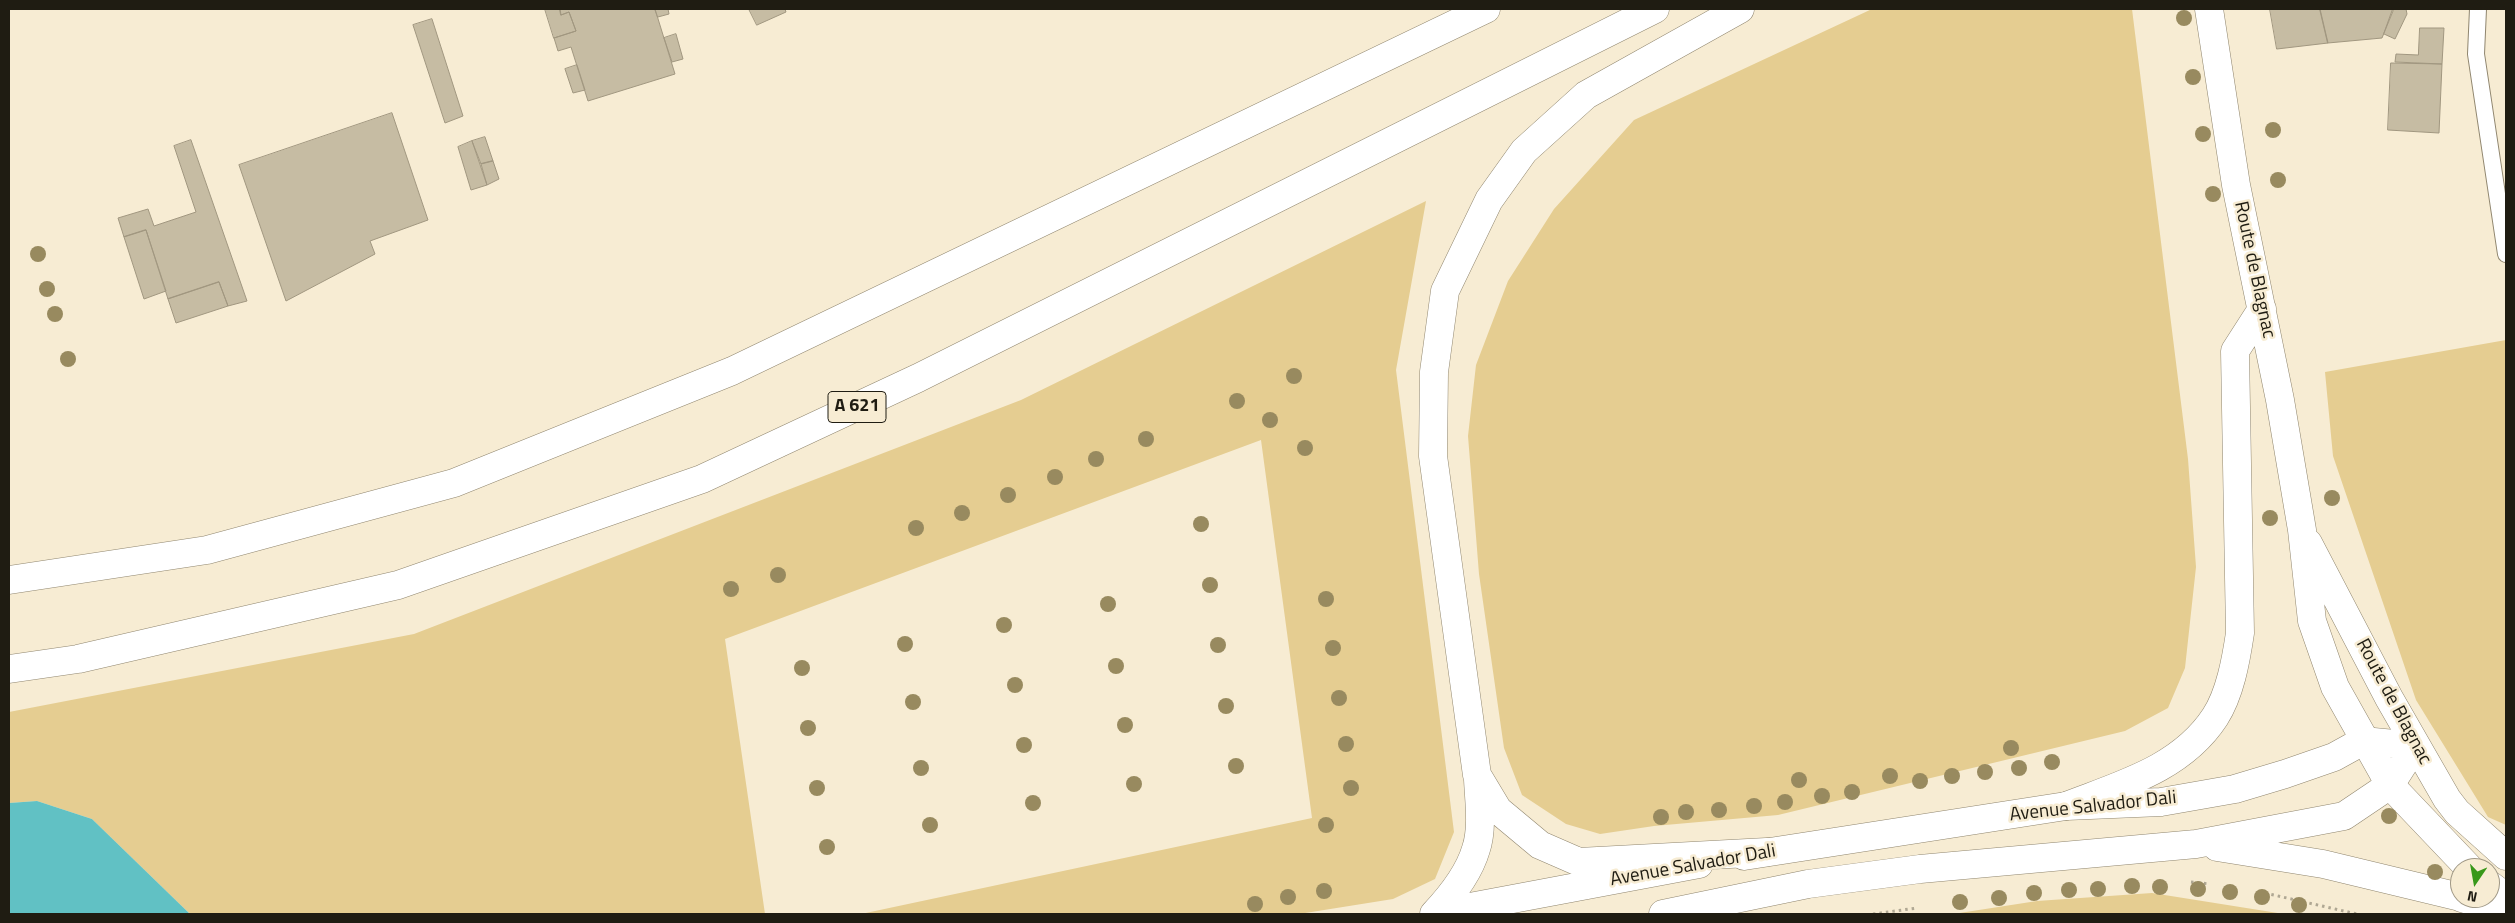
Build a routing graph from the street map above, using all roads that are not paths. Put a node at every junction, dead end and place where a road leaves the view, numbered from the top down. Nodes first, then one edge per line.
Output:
1 (1486, 9) edge
2 (1655, 9) edge
3 (1740, 9) edge
4 (2208, 9) edge
5 (2478, 9) edge
6 (2506, 254) edge
7 (2262, 309) junction
8 (2302, 530) junction
9 (9, 580) edge
10 (9, 669) edge
11 (2364, 741) junction
12 (2415, 746) junction
13 (1477, 775) junction
14 (2390, 785) junction
15 (2066, 806) junction
16 (2196, 844) junction
17 (1767, 852) junction
18 (2506, 856) edge
19 (2459, 858) edge
20 (2450, 895) edge
21 (1434, 914) edge
22 (1457, 914) edge
23 (1663, 914) edge

1 - 9 main road
2 - 10 main road, A 621
3 - 13 main road
4 - 7 main road, Route de Blagnac
5 - 6 lane
7 - 8 main road, Route de Blagnac
7 - 15 main road
8 - 11 main road, Route de Blagnac
8 - 12 main road, Route de Blagnac
11 - 12 main road
11 - 14 main road, Route de Blagnac
11 - 15 main road, Avenue Salvador Dali
12 - 14 main road, Avenue Salvador Dali
12 - 18 main road, Route de Blagnac
13 - 17 main road
13 - 21 main road
14 - 16 main road, Avenue Salvador Dali
14 - 19 main road, Route de Blagnac
15 - 17 main road, Avenue Salvador Dali
16 - 20 main road, Avenue Salvador Dali
16 - 23 main road, Avenue Salvador Dali
17 - 22 main road, Avenue Salvador Dali

